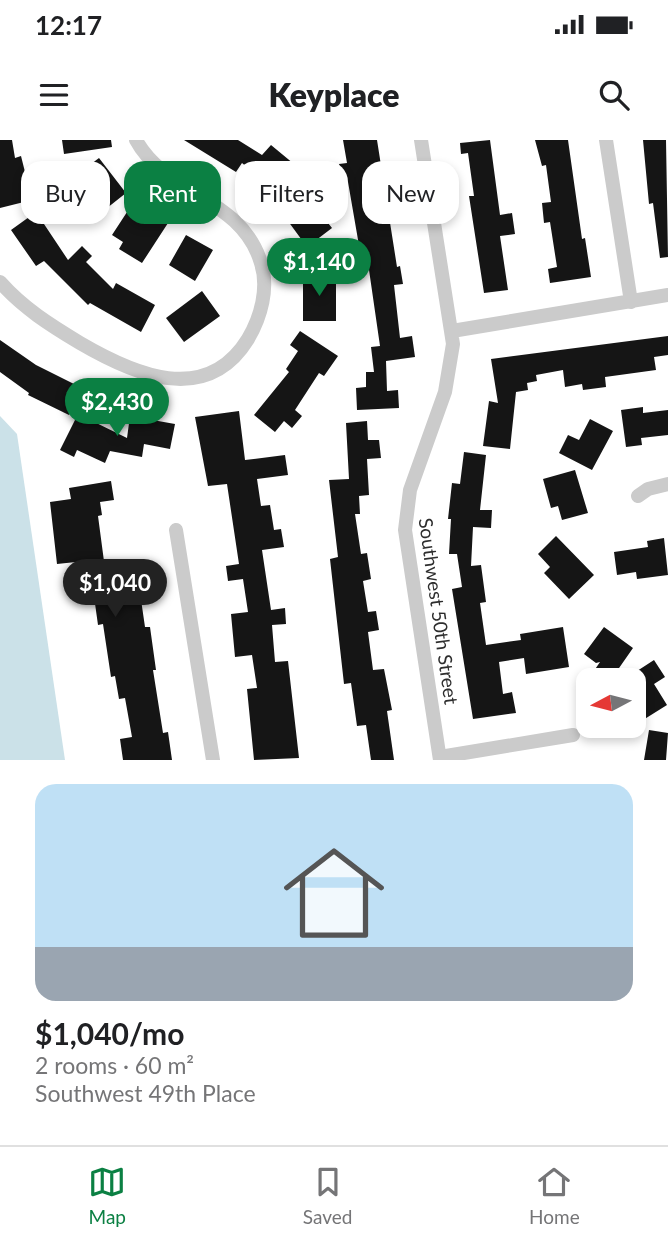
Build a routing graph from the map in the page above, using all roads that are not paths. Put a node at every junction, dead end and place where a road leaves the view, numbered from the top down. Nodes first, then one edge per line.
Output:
1 (136, 140) edge
2 (421, 140) edge
3 (606, 140) edge
4 (0, 282) edge
5 (668, 295) edge
6 (631, 302) junction
7 (452, 331) junction
8 (668, 484) edge
9 (638, 496) dead end
10 (176, 530) dead end
11 (573, 735) dead end
12 (440, 758) edge
13 (213, 760) edge

1 - 4 street
2 - 7 street, Southwest 50th Street
3 - 6 street
5 - 6 street
6 - 7 street
7 - 12 street, Southwest 50th Street
8 - 9 street
10 - 13 street
11 - 12 street

